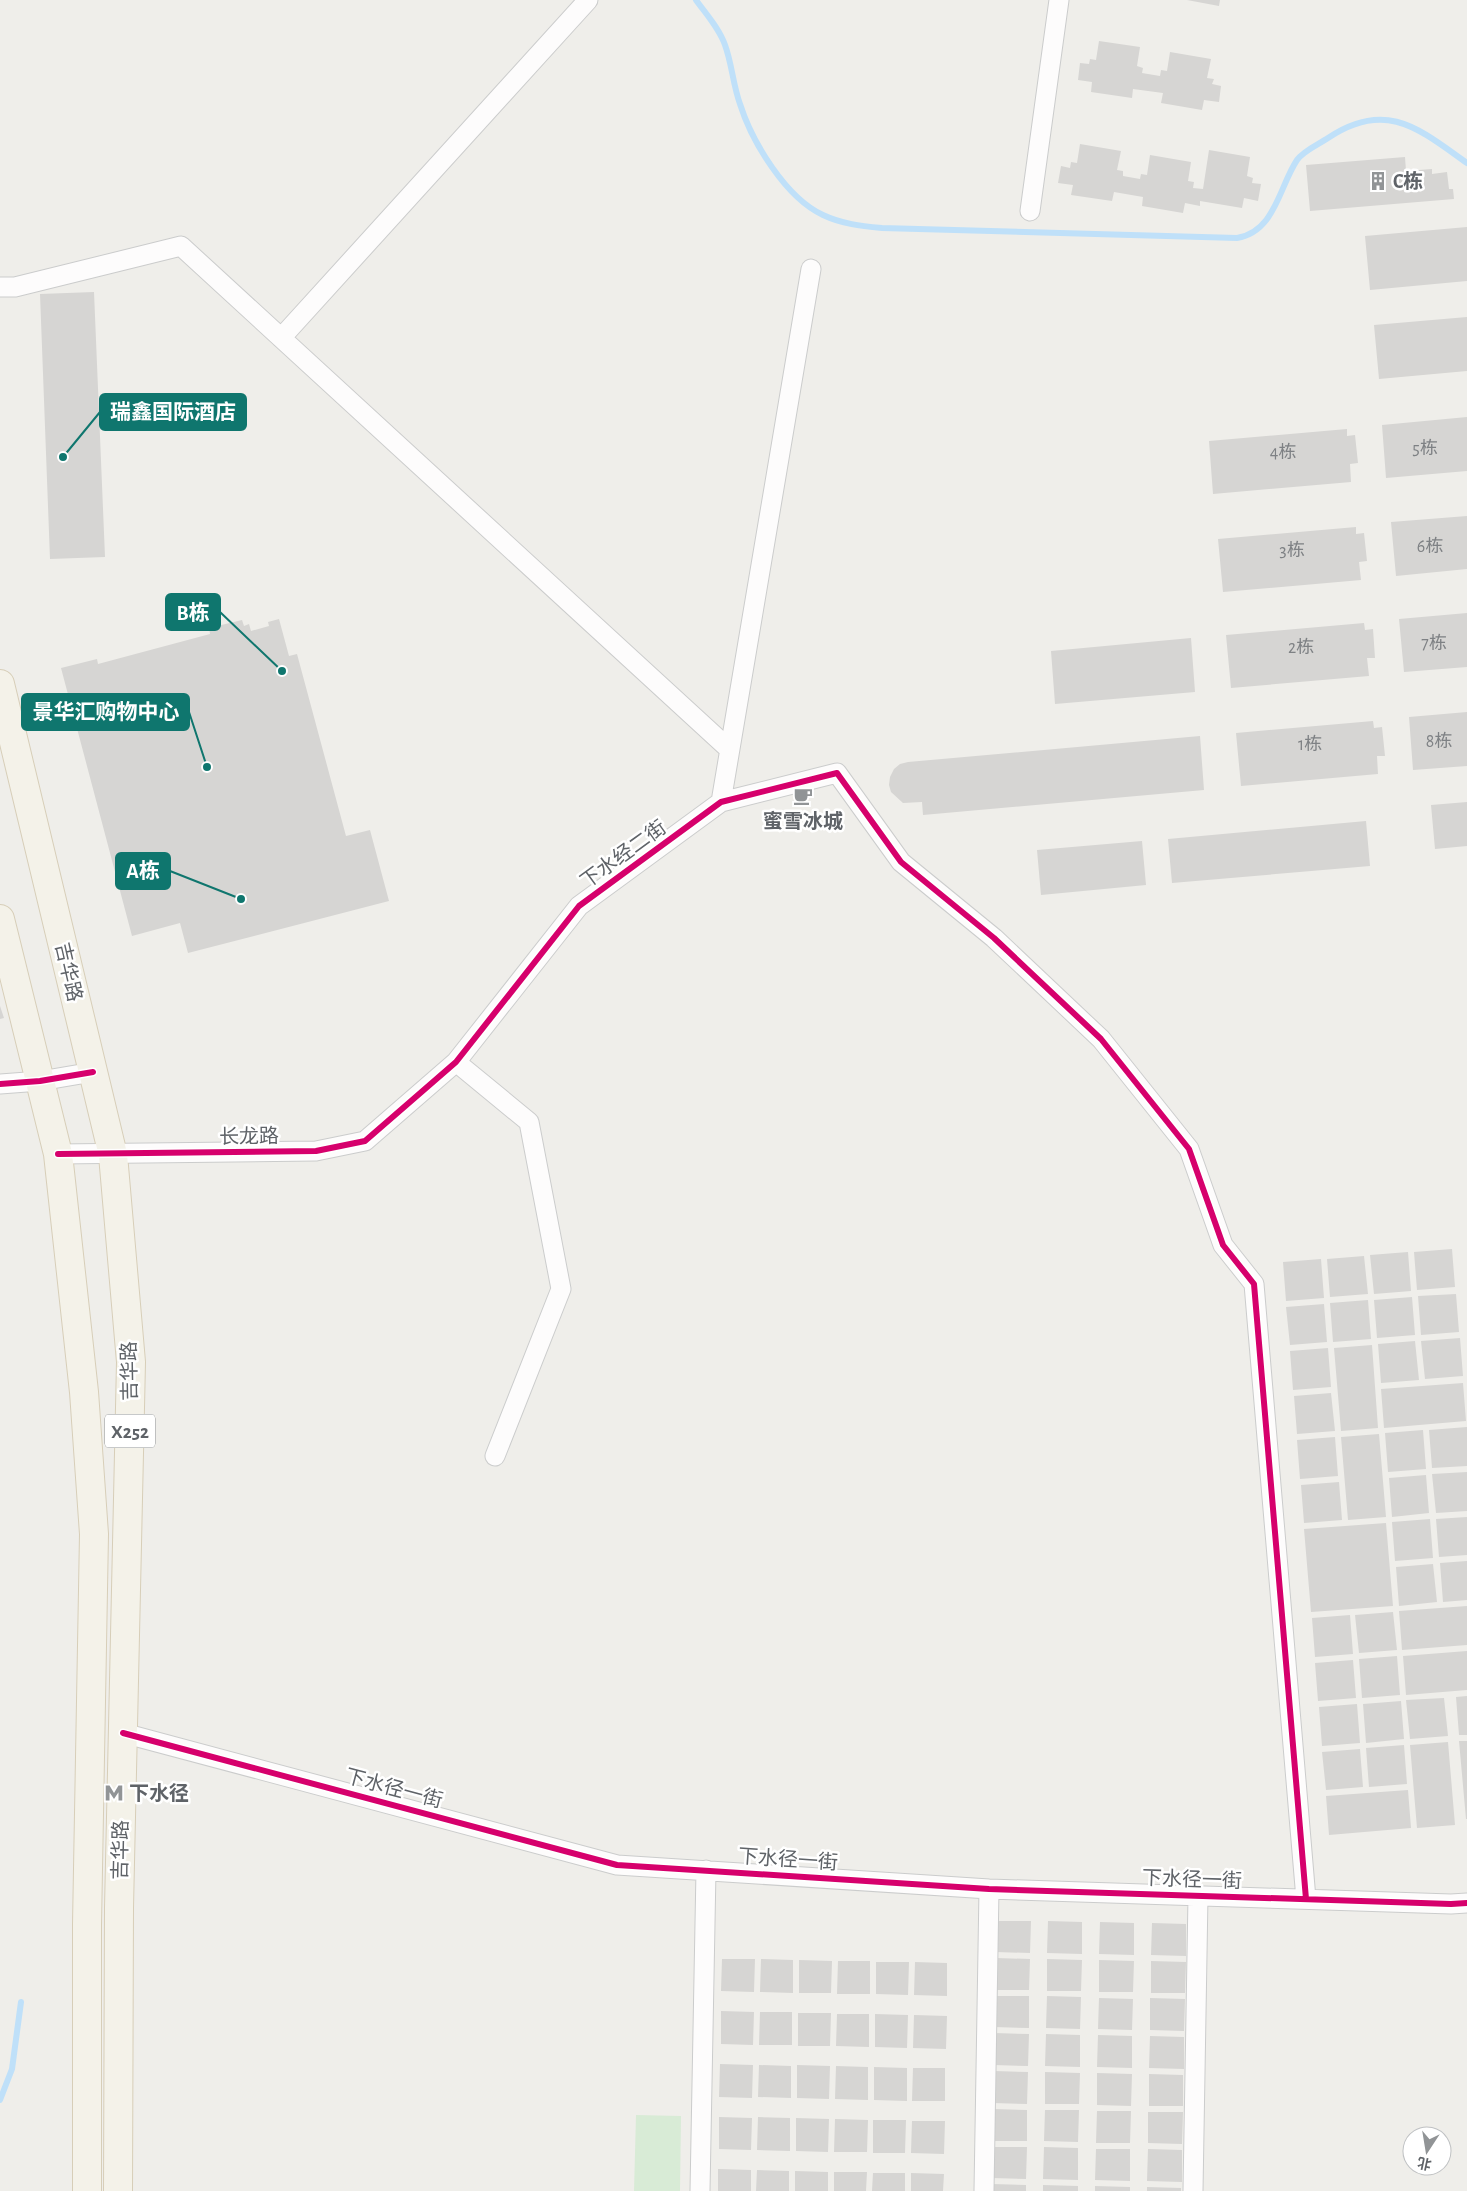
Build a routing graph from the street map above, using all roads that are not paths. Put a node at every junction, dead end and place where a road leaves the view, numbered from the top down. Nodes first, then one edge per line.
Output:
1 (588, 0) edge
2 (1059, 0) edge
3 (1030, 211) dead end
4 (811, 269) dead end
5 (0, 286) edge
6 (282, 338) junction
7 (0, 684) edge
8 (729, 749) junction
9 (721, 802) junction
10 (0, 919) edge
11 (456, 1062) junction
12 (93, 1072) junction
13 (40, 1082) junction
14 (0, 1084) edge
15 (421, 1093) joint
16 (58, 1154) junction
17 (113, 1154) junction
18 (495, 1456) dead end
19 (123, 1733) junction
20 (706, 1870) junction
21 (989, 1889) junction
22 (1198, 1896) junction
23 (1306, 1899) junction
24 (1467, 1903) edge
25 (87, 2191) edge
26 (118, 2191) edge
27 (700, 2191) edge
28 (984, 2191) edge
29 (1193, 2191) edge

1 - 6 street
2 - 3 street
4 - 8 street
5 - 6 street
6 - 8 street
7 - 12 main road, 吉华路 / X252
8 - 9 street
9 - 11 street, 下水经二街
9 - 23 street, 下水经二街
10 - 13 main road, 吉华路 / X252
11 - 15 street, 下水经二街
11 - 18 street
12 - 13 street
12 - 17 main road, 吉华路 / X252
13 - 14 street
13 - 16 main road, 吉华路 / X252
15 - 17 street, 长龙路
16 - 17 street, 长龙路
16 - 25 main road, 吉华路 / X252
17 - 19 main road, 吉华路 / X252
19 - 20 street, 下水径一街
19 - 26 main road, 吉华路 / X252
20 - 21 street, 下水径一街
20 - 27 street
21 - 22 street, 下水径一街
21 - 28 street
22 - 23 street, 下水径一街
22 - 29 street
23 - 24 street, 下水径一街

